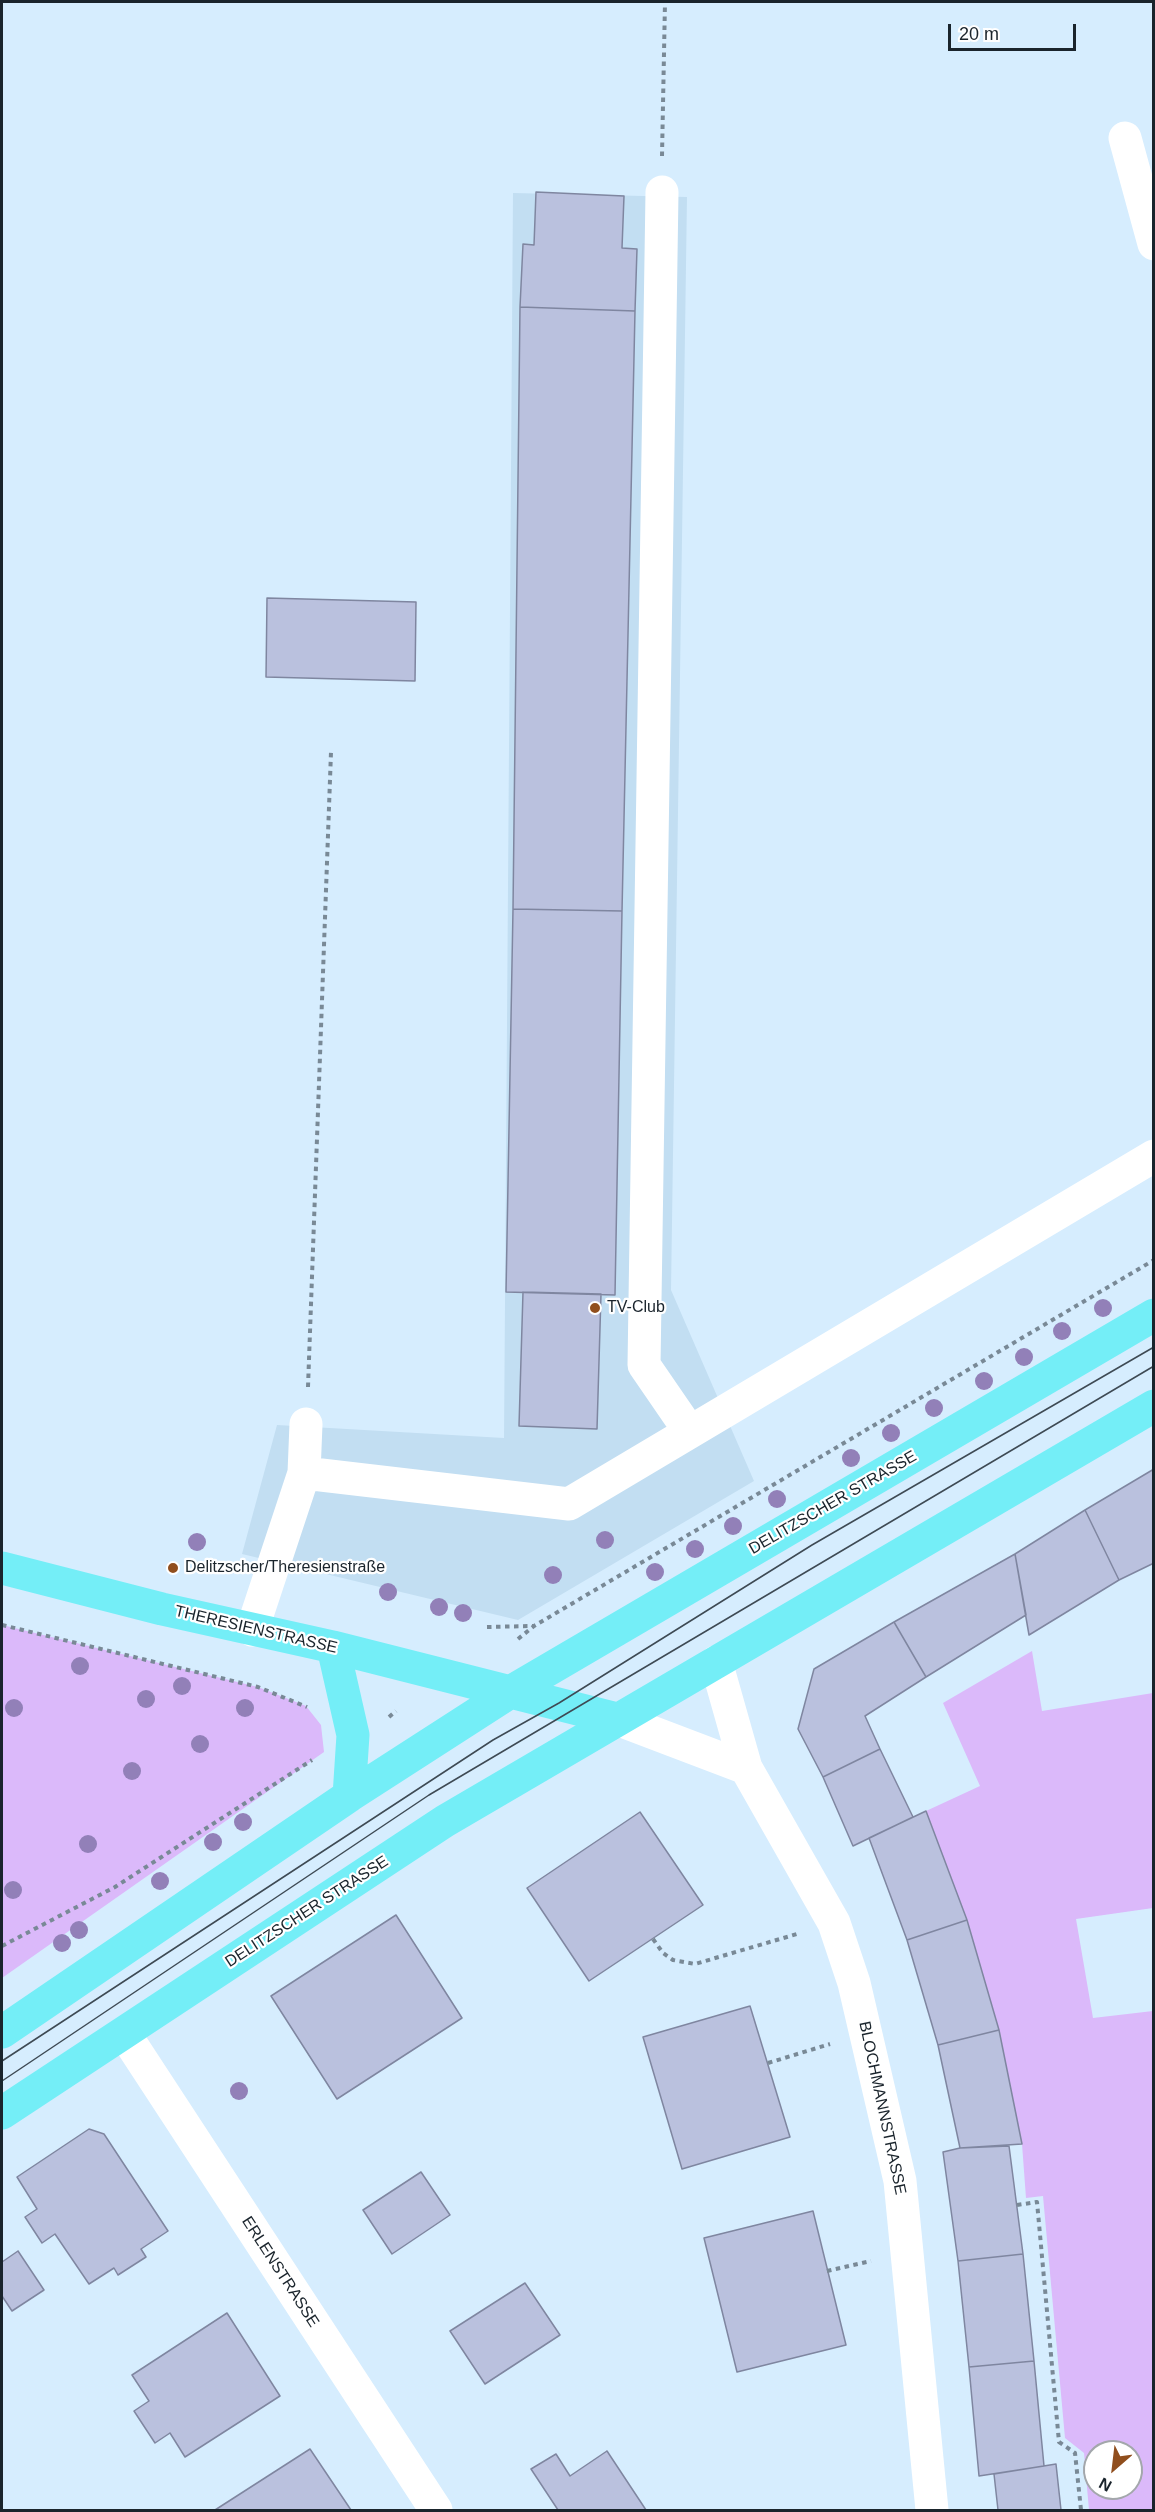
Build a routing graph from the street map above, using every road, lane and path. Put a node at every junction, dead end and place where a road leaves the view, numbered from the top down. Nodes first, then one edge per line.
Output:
1 (665, 2) edge
2 (1125, 138) dead end
3 (662, 192) joint
4 (1154, 244) edge
5 (331, 752) dead end
6 (1154, 1156) edge
7 (1154, 1260) edge
8 (1154, 1315) edge
9 (1154, 1406) edge
10 (306, 1424) joint
11 (690, 1432) junction
12 (304, 1473) junction
13 (2, 1568) edge
14 (2, 1625) edge
15 (487, 1627) dead end
16 (252, 1630) junction
17 (333, 1647) junction
18 (716, 1662) junction
19 (512, 1691) junction
20 (310, 1711) dead end
21 (617, 1719) junction
22 (314, 1758) dead end
23 (746, 1768) junction
24 (349, 1796) junction
25 (834, 1923) junction
26 (652, 1939) dead end
27 (2, 1946) edge
28 (2, 2032) edge
29 (124, 2033) junction
30 (866, 2034) junction
31 (768, 2063) dead end
32 (2, 2113) edge
33 (1017, 2205) dead end
34 (436, 2511) edge
35 (932, 2511) edge
36 (1081, 2511) edge

1 - 3 path
2 - 4 street
3 - 11 street
5 - 10 path
6 - 11 street
7 - 15 path
8 - 19 main road, DELITZSCHER STRASSE
9 - 18 main road, DELITZSCHER STRASSE
10 - 12 street
11 - 12 street
12 - 16 street
13 - 16 main road, THERESIENSTRASSE
14 - 20 path
16 - 17 main road, THERESIENSTRASSE
17 - 19 main road, THERESIENSTRASSE
17 - 24 main road
18 - 21 main road, DELITZSCHER STRASSE
18 - 23 street, BLOCHMANNSTRASSE
19 - 21 main road
19 - 24 main road, DELITZSCHER STRASSE
21 - 23 street
21 - 29 main road, DELITZSCHER STRASSE
22 - 27 path
23 - 25 street, BLOCHMANNSTRASSE
24 - 28 main road, DELITZSCHER STRASSE
25 - 26 path
25 - 30 street, BLOCHMANNSTRASSE
29 - 32 main road, DELITZSCHER STRASSE
29 - 34 street, ERLENSTRASSE
30 - 31 path
30 - 35 street, BLOCHMANNSTRASSE
33 - 36 path

